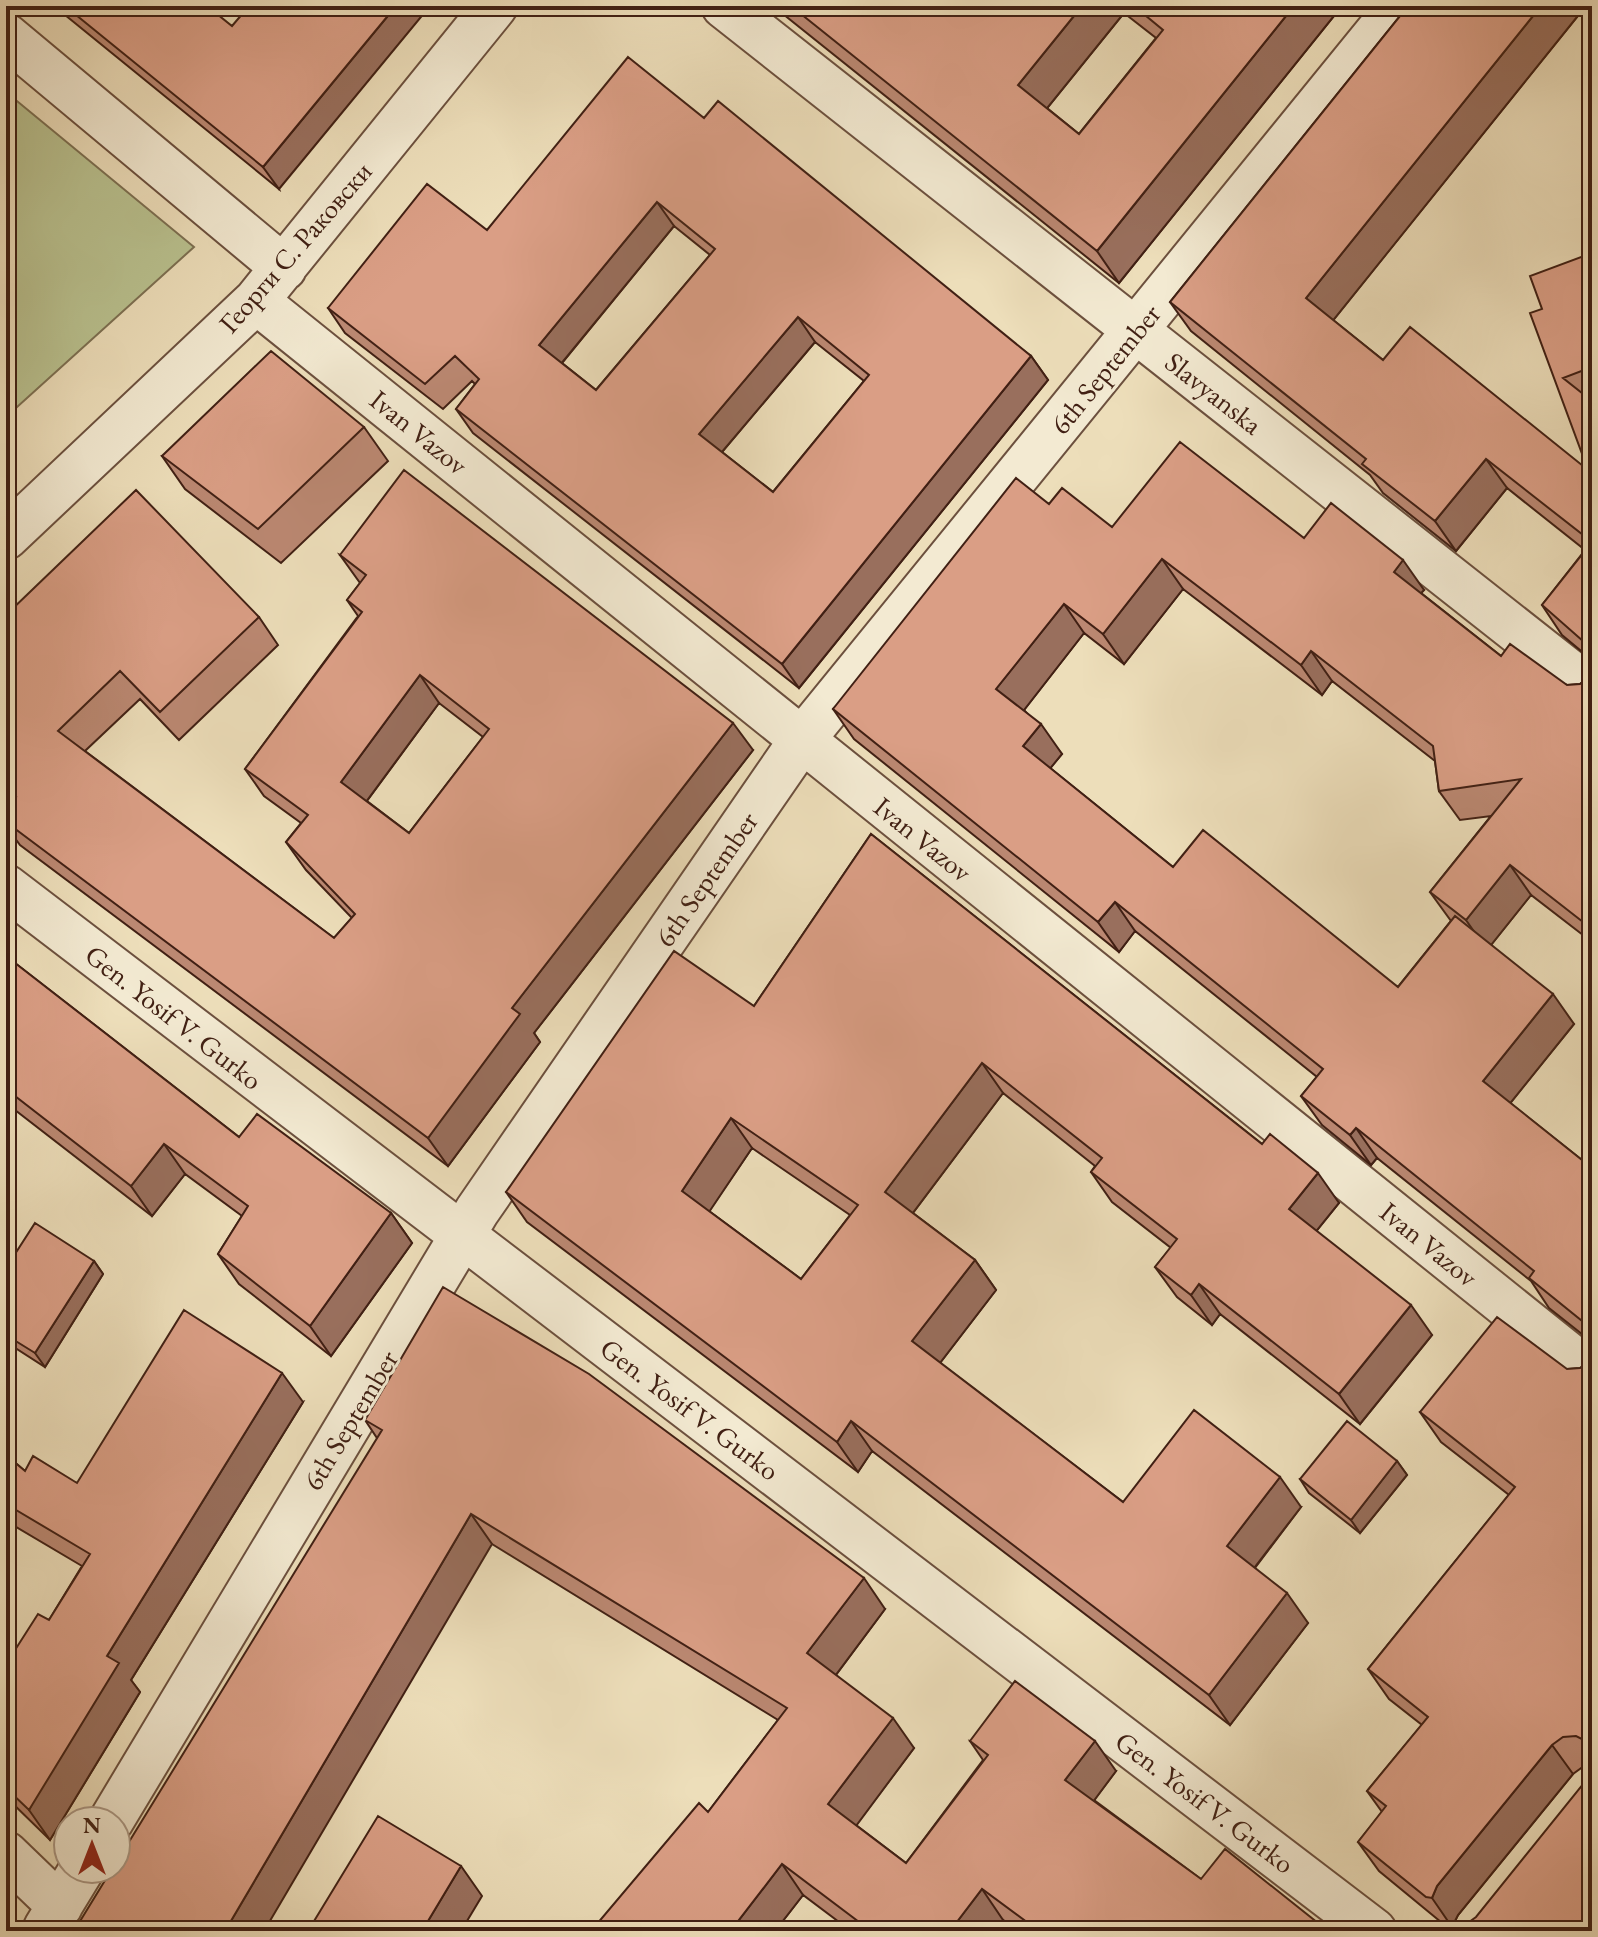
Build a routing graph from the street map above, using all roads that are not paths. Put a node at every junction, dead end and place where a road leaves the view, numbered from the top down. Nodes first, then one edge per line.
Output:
1 (495, 6) edge
2 (724, 6) edge
3 (1399, 6) edge
4 (6, 36) edge
5 (284, 268) junction
6 (256, 301) junction
7 (1135, 332) junction
8 (6, 537) edge
9 (1592, 690) edge
10 (801, 741) junction
11 (6, 887) edge
12 (462, 1235) junction
13 (1592, 1374) edge
14 (121, 1805) edge
15 (6, 1854) edge
16 (72, 1885) edge
17 (52, 1918) edge
18 (1374, 1931) edge

1 - 5 street, Георги С. Раковски
2 - 7 street, Slavyanska
3 - 7 street, 6th September
4 - 5 street
5 - 6 street, Георги С. Раковски
6 - 8 street, Георги С. Раковски
6 - 10 street, Ivan Vazov
7 - 9 street, Slavyanska
7 - 10 street, 6th September
10 - 12 street, 6th September
10 - 13 street, Ivan Vazov
11 - 12 street, Gen. Yosif V. Gurko
12 - 14 street, 6th September
12 - 18 street, Gen. Yosif V. Gurko
15 - 17 street
16 - 17 street

